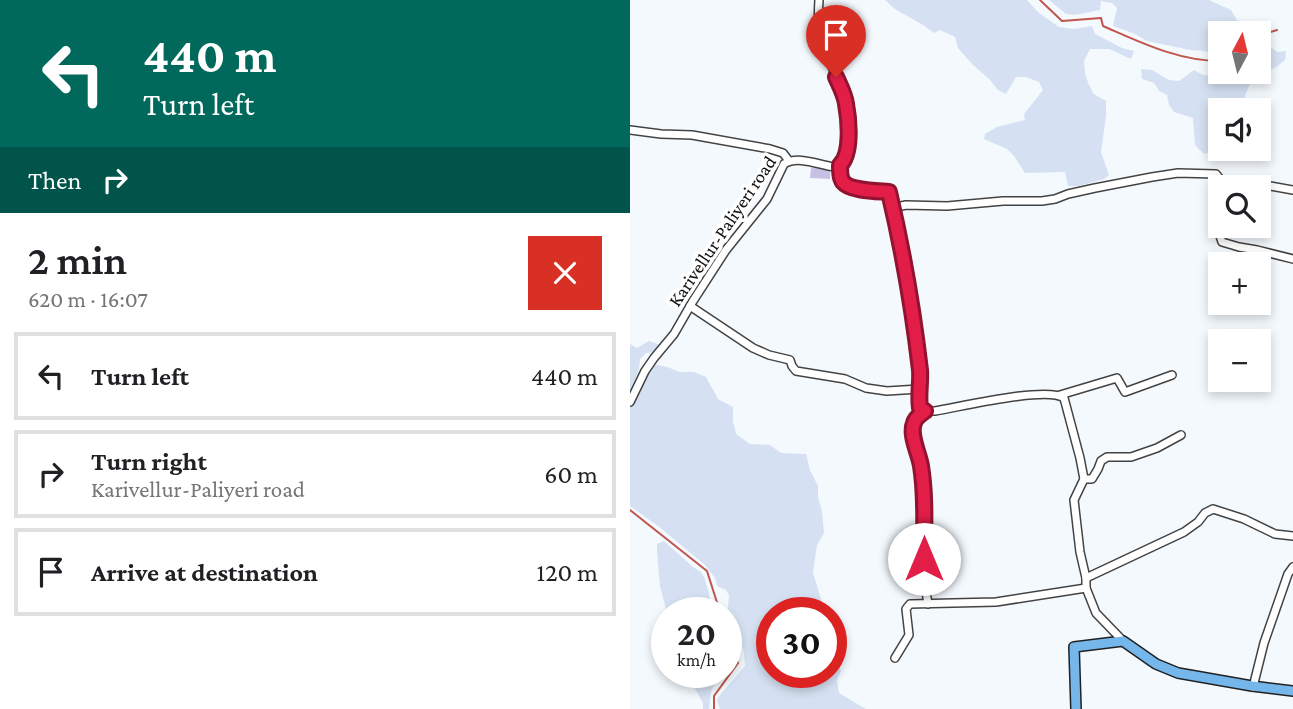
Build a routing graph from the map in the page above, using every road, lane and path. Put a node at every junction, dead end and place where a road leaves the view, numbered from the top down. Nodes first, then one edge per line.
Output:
1 (819, 0) edge
2 (630, 130) edge
3 (789, 161) junction
4 (840, 165) junction
5 (1217, 175) edge
6 (1271, 186) edge
7 (1293, 190) edge
8 (892, 208) junction
9 (1222, 238) edge
10 (1293, 260) edge
11 (690, 306) junction
12 (1172, 375) dead end
13 (919, 388) junction
14 (1060, 395) junction
15 (630, 402) edge
16 (925, 411) junction
17 (1181, 435) dead end
18 (1084, 479) junction
19 (1293, 536) edge
20 (1293, 567) edge
21 (1086, 578) junction
22 (1086, 589) junction
23 (928, 604) junction
24 (1123, 641) junction
25 (895, 657) dead end
26 (1253, 687) junction
27 (1293, 691) edge
28 (1076, 709) edge

1 - 4 street
2 - 3 street
3 - 4 street, Karivellur-Paliyeri road
3 - 11 street, Karivellur-Paliyeri road
4 - 8 street
5 - 8 street
6 - 7 street
8 - 13 street
9 - 10 street
11 - 13 street
11 - 15 street, Karivellur-Paliyeri road
12 - 14 street
13 - 16 street
14 - 16 street
14 - 18 street
16 - 23 street
17 - 18 street
18 - 21 street
19 - 21 street
20 - 26 street
21 - 22 street
22 - 23 street
22 - 24 street
23 - 25 street
24 - 26 main road
24 - 28 main road
26 - 27 main road

